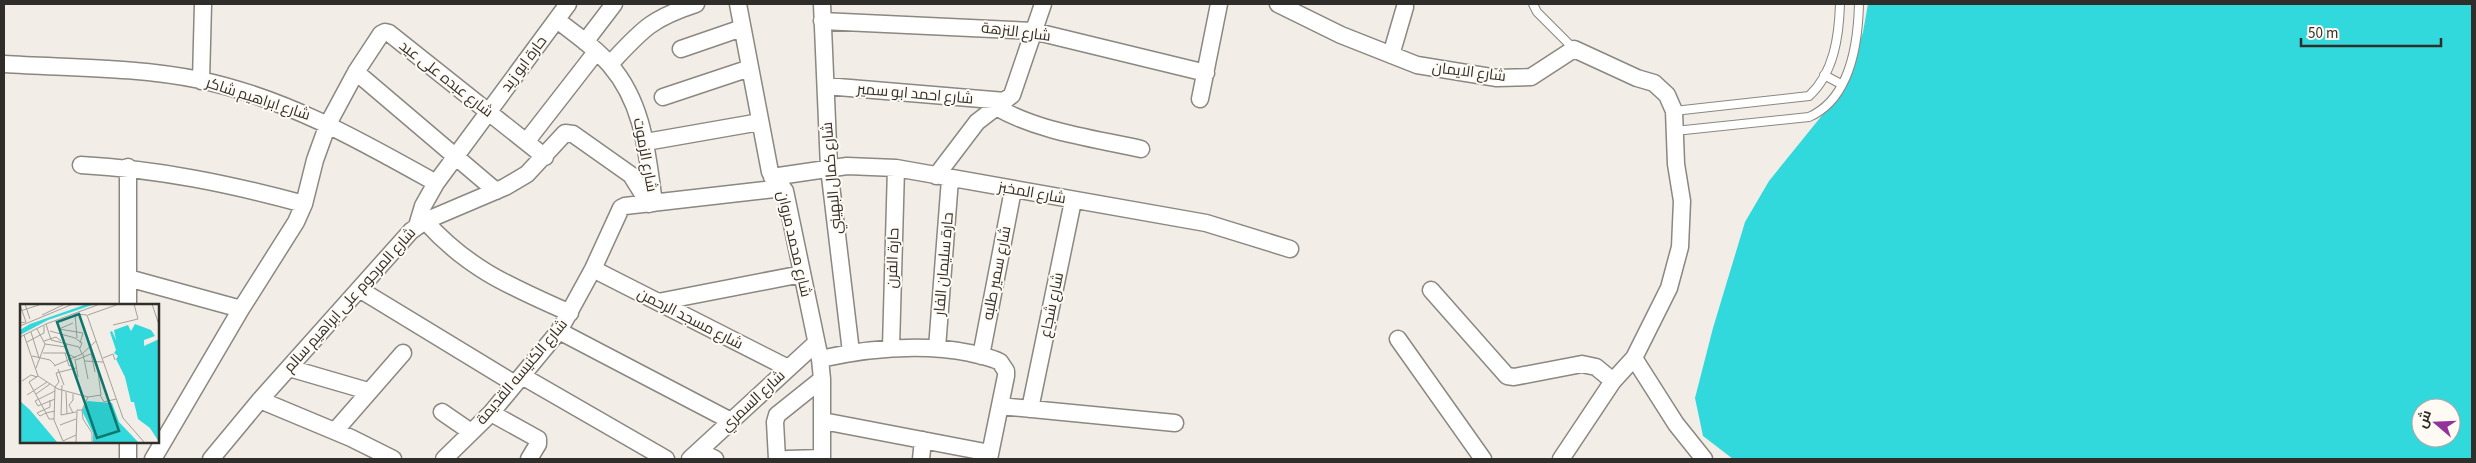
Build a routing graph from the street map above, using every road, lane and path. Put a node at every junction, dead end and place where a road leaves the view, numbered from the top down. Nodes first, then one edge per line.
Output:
1 (204, 4) edge
2 (568, 4) edge
3 (614, 4) edge
4 (696, 4) edge
5 (738, 4) edge
6 (822, 4) edge
7 (1043, 4) edge
8 (1219, 4) edge
9 (1533, 4) edge
10 (1840, 4) edge
11 (1859, 4) edge
12 (1288, 6) edge
13 (1405, 7) dead end
14 (557, 20) junction
15 (822, 21) junction
16 (742, 28) junction
17 (1034, 31) junction
18 (590, 47) junction
19 (681, 49) dead end
20 (1574, 49) junction
21 (1391, 55) junction
22 (4, 64) edge
23 (610, 64) junction
24 (750, 68) junction
25 (356, 72) junction
26 (1206, 73) junction
27 (1824, 75) junction
28 (201, 80) junction
29 (1841, 84) junction
30 (826, 86) junction
31 (663, 97) dead end
32 (1200, 99) dead end
33 (1001, 104) junction
34 (1674, 110) junction
35 (488, 112) junction
36 (760, 122) junction
37 (328, 124) junction
38 (1675, 131) junction
39 (526, 142) junction
40 (646, 142) junction
41 (1141, 149) dead end
42 (454, 157) junction
43 (545, 157) junction
44 (81, 165) dead end
45 (128, 167) junction
46 (828, 168) junction
47 (896, 168) junction
48 (943, 178) junction
49 (777, 183) junction
50 (436, 184) junction
51 (1013, 190) junction
52 (496, 191) junction
53 (1073, 200) junction
54 (651, 203) junction
55 (304, 204) junction
56 (421, 224) junction
57 (1290, 249) dead end
58 (593, 270) junction
59 (802, 274) junction
60 (128, 278) junction
61 (359, 289) junction
62 (1431, 290) dead end
63 (658, 302) junction
64 (128, 304) edge
65 (241, 309) junction
66 (570, 313) junction
67 (559, 331) junction
68 (1398, 339) dead end
69 (891, 348) junction
70 (937, 348) junction
71 (818, 351) junction
72 (403, 352) dead end
73 (851, 352) junction
74 (982, 356) junction
75 (1634, 358) junction
76 (288, 368) junction
77 (788, 368) junction
78 (822, 378) junction
79 (518, 380) junction
80 (1613, 380) junction
81 (368, 391) junction
82 (260, 400) junction
83 (1000, 406) junction
84 (1030, 408) junction
85 (442, 412) dead end
86 (491, 412) junction
87 (731, 421) junction
88 (823, 421) junction
89 (1175, 422) dead end
90 (335, 431) junction
91 (472, 432) junction
92 (923, 440) junction
93 (128, 443) edge
94 (695, 455) edge
95 (989, 456) edge
96 (822, 458) edge
97 (128, 459) edge
98 (153, 459) edge
99 (211, 459) edge
100 (393, 459) edge
101 (444, 459) edge
102 (529, 459) edge
103 (666, 459) edge
104 (715, 459) edge
105 (777, 459) edge
106 (787, 459) edge
107 (921, 459) edge
108 (1483, 459) edge
109 (1561, 459) edge
110 (1704, 459) edge

1 - 28 street
2 - 14 street, حارة ابو زيد
3 - 18 street
4 - 23 street
5 - 16 street, شارع محمد مروان
6 - 15 street, شارع كمال البهيني
7 - 17 street
8 - 26 street
9 - 20 lane
10 - 27 lane
11 - 29 lane
12 - 21 street, شارع الايمان
13 - 21 street
14 - 18 street, شارع الزموت
14 - 35 street, حارة ابو زيد
15 - 17 street, شارع النزهة
15 - 30 street, شارع كمال البهيني
16 - 19 street
16 - 24 street, شارع محمد مروان
17 - 26 street, شارع النزهة
17 - 33 street
18 - 23 street, شارع الزموت
18 - 39 street
20 - 21 street, شارع الايمان
20 - 34 street
22 - 28 street, شارع ابراهيم شاكر
23 - 40 street, شارع الزموت
24 - 31 street
24 - 36 street, شارع محمد مروان
25 - 35 street, شارع عبده على عيد
25 - 37 street, شارع عبده على عيد
25 - 42 street
26 - 32 street
27 - 29 lane
27 - 34 lane
28 - 37 street, شارع ابراهيم شاكر
29 - 38 lane
30 - 33 street, شارع احمد ابو سمير
30 - 46 street, شارع كمال البهيني
33 - 41 street
33 - 48 street
34 - 38 street
35 - 39 street, شارع عبده على عيد
35 - 42 street, حارة ابو زيد
36 - 40 street
36 - 49 street, شارع محمد مروان
37 - 50 street, شارع ابراهيم شاكر
37 - 55 street, شارع عبده على عيد
38 - 75 street
39 - 43 street, شارع عبده على عيد
40 - 54 street, شارع الزموت
42 - 50 street, حارة ابو زيد
42 - 52 street
43 - 52 street, شارع المرحوم على ابراهيم سالم
43 - 54 street, شارع المرحوم على ابراهيم سالم
44 - 45 street
45 - 55 street
45 - 60 street
46 - 47 street, شارع المخبز
46 - 49 street, شارع المخبز
46 - 73 street, شارع كمال البهيني
47 - 48 street, شارع المخبز
47 - 69 street, حارة الفرن
48 - 51 street, شارع المخبز
48 - 70 street, حارة سليمان الفار
49 - 54 street, شارع الكنيسه القديمة
49 - 59 street, شارع محمد مروان
50 - 56 street, حارة ابو زيد
51 - 53 street, شارع المخبز
51 - 74 street, شارع سمير طلبه
52 - 56 street, شارع المرحوم على ابراهيم سالم
53 - 57 street, شارع المخبز
53 - 84 street, شارع شجاع
54 - 58 street, شارع الكنيسه القديمة
55 - 65 street, شارع عبده على عيد
56 - 61 street, شارع المرحوم على ابراهيم سالم
56 - 66 street
58 - 63 street, شارع مسجد الرحمن
58 - 66 street, شارع الكنيسه القديمة
59 - 63 street
59 - 71 street, شارع محمد مروان
60 - 64 street
60 - 65 street
61 - 76 street, شارع المرحوم على ابراهيم سالم
61 - 79 street
62 - 80 street
63 - 77 street, شارع مسجد الرحمن
65 - 98 street, شارع عبده على عيد
66 - 67 street, شارع الكنيسه القديمة
67 - 79 street, شارع الكنيسه القديمة
67 - 87 street
68 - 108 street
69 - 70 street
69 - 73 street
70 - 74 street
71 - 73 street
71 - 77 street, شارع السمري
71 - 78 street, شارع محمد مروان
72 - 81 street
74 - 83 street
75 - 80 street
75 - 110 street
76 - 81 street
76 - 82 street, شارع المرحوم على ابراهيم سالم
77 - 87 street, شارع السمري
78 - 88 street, شارع محمد مروان
78 - 105 street
79 - 86 street, شارع الكنيسه القديمة
79 - 103 street
80 - 109 street
81 - 90 street
82 - 90 street
82 - 99 street, شارع المرحوم على ابراهيم سالم
83 - 84 street
83 - 95 street
84 - 89 street
85 - 91 street
86 - 91 street, شارع الكنيسه القديمة
86 - 102 street
87 - 94 street, شارع السمري
88 - 92 street
88 - 96 street, شارع محمد مروان
90 - 100 street
91 - 101 street, شارع الكنيسه القديمة
92 - 95 street
92 - 107 street
93 - 97 street
94 - 104 street
96 - 106 street

